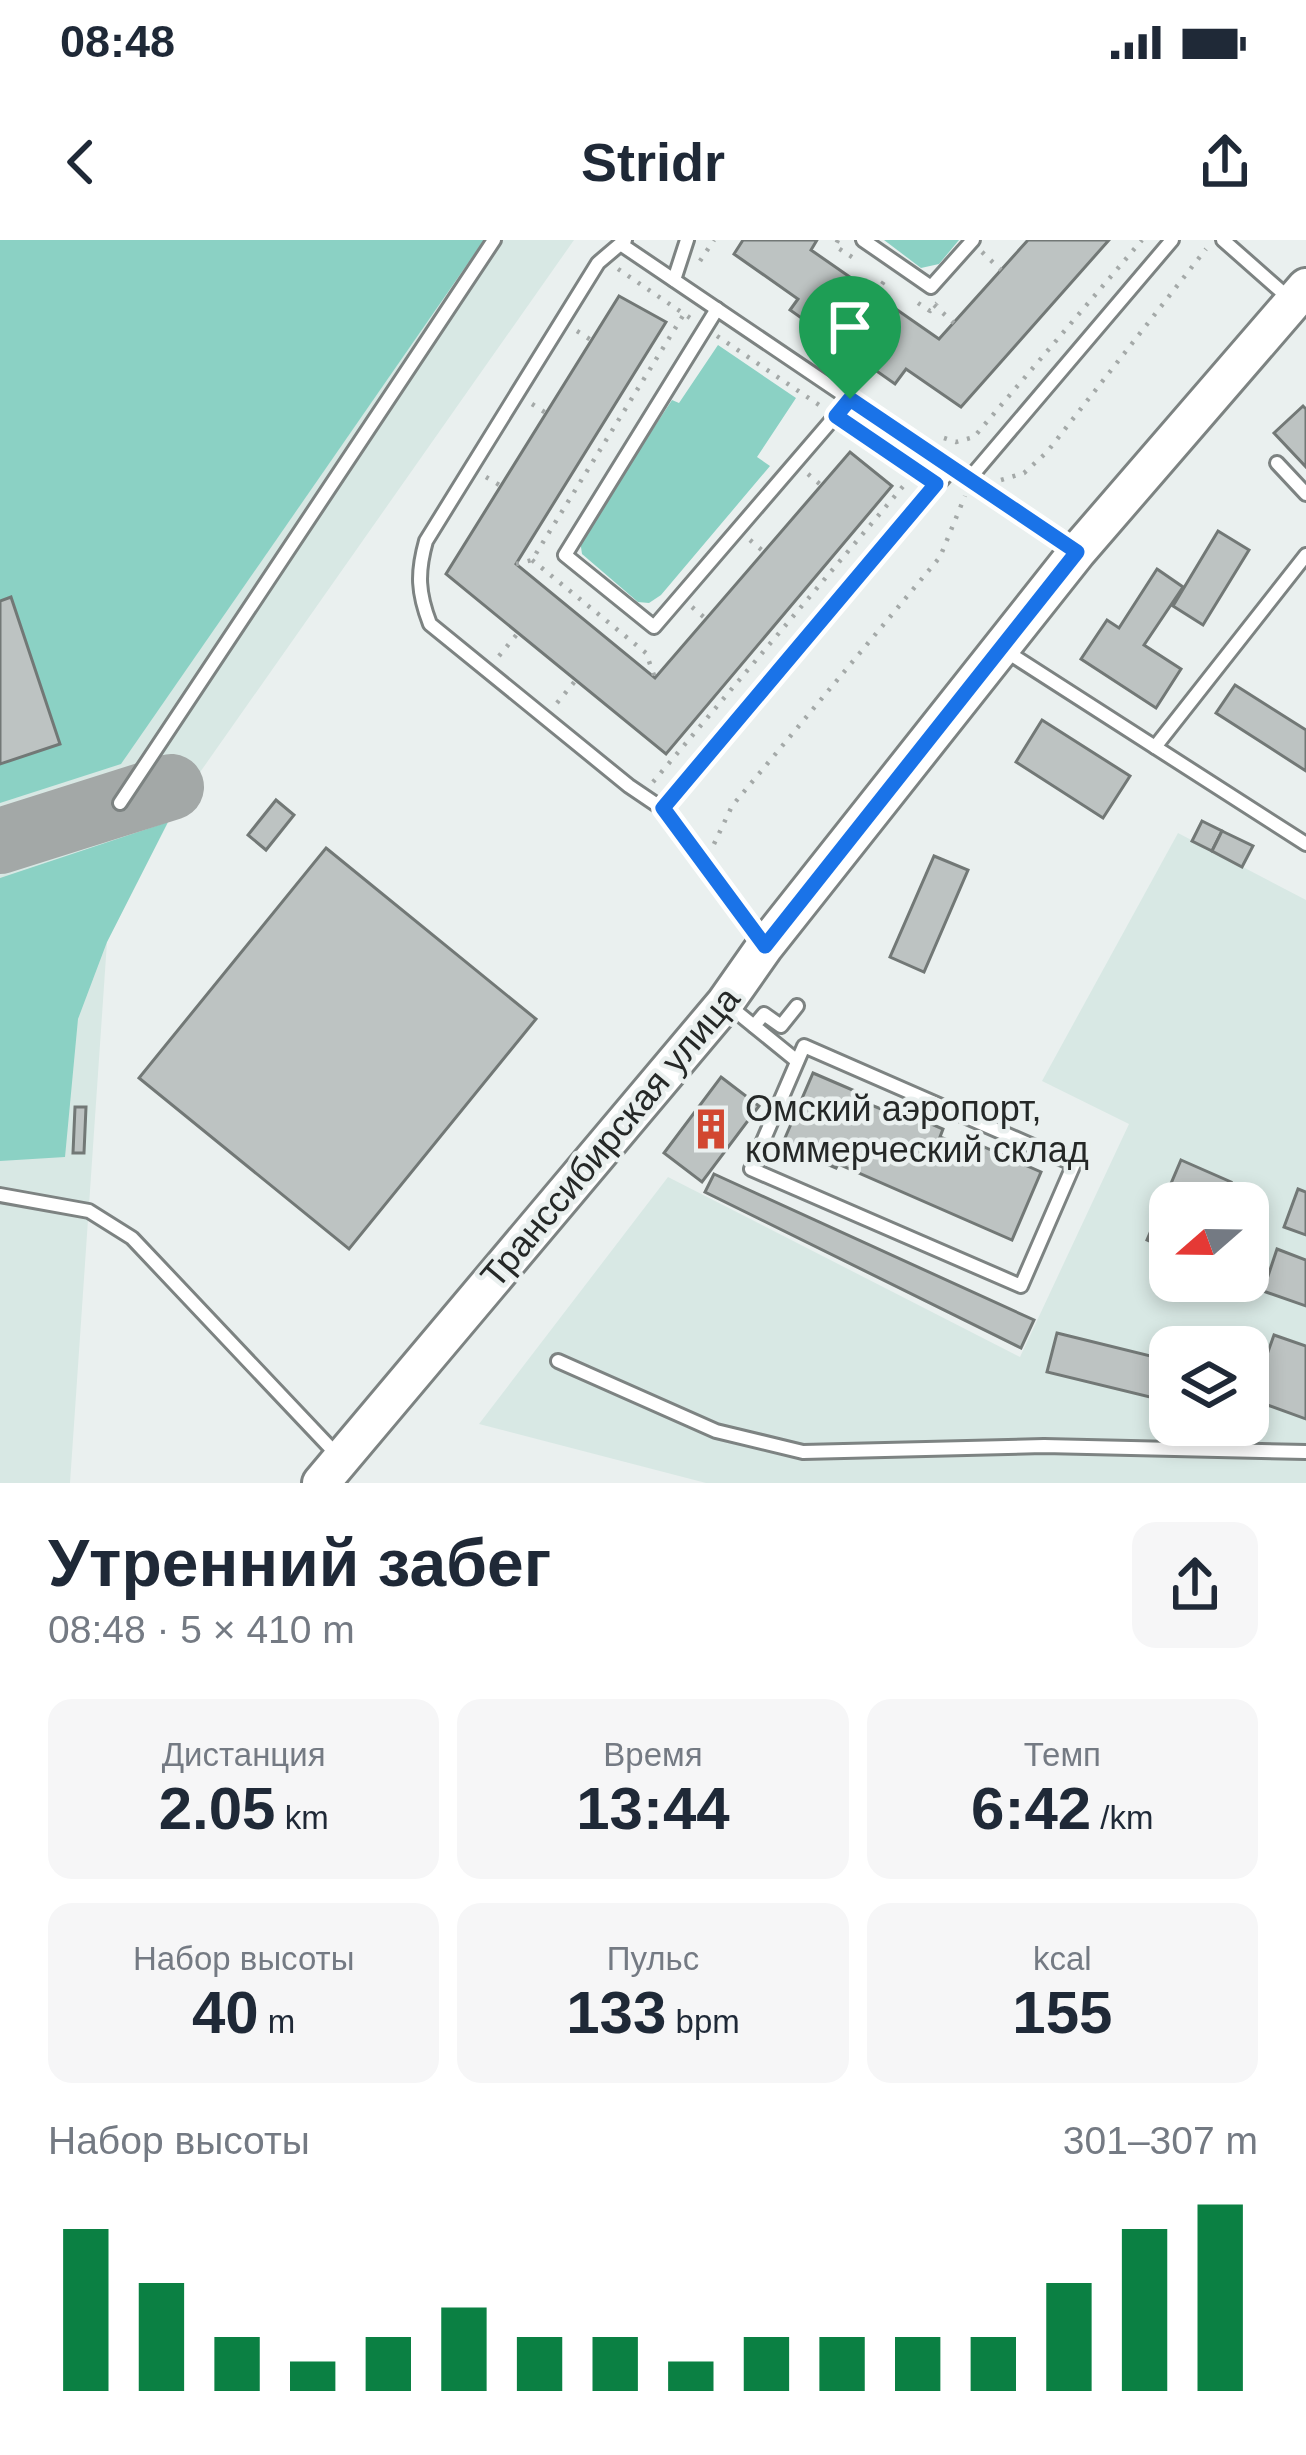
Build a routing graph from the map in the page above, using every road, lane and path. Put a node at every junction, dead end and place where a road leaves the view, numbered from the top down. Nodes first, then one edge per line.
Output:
1 (494, 240) edge
2 (688, 240) edge
3 (713, 240) edge
4 (863, 240) edge
5 (1142, 240) edge
6 (1172, 240) edge
7 (1213, 240) edge
8 (1223, 240) edge
9 (623, 242) edge
10 (978, 246) edge
11 (611, 265) dead end
12 (1001, 270) dead end
13 (694, 271) dead end
14 (674, 280) junction
15 (885, 280) dead end
16 (875, 294) dead end
17 (1299, 294) edge
18 (934, 305) dead end
19 (717, 309) junction
20 (684, 314) junction
21 (954, 323) dead end
22 (705, 328) junction
23 (582, 334) dead end
24 (591, 340) dead end
25 (637, 368) dead end
26 (646, 375) junction
27 (850, 399) junction
28 (537, 407) dead end
29 (546, 413) dead end
30 (836, 416) junction
31 (938, 434) dead end
32 (592, 441) dead end
33 (602, 447) junction
34 (1277, 463) dead end
35 (952, 467) junction
36 (916, 471) junction
37 (812, 478) dead end
38 (491, 479) dead end
39 (975, 483) junction
40 (936, 484) junction
41 (821, 485) dead end
42 (501, 486) dead end
43 (1306, 494) edge
44 (547, 514) dead end
45 (556, 520) junction
46 (746, 536) dead end
47 (764, 552) dead end
48 (1077, 552) junction
49 (1306, 555) edge
50 (532, 560) junction
51 (516, 564) dead end
52 (1306, 573) edge
53 (1289, 577) junction
54 (559, 582) junction
55 (550, 592) dead end
56 (688, 604) dead end
57 (706, 619) dead end
58 (617, 630) junction
59 (518, 632) dead end
60 (609, 640) dead end
61 (1001, 649) junction
62 (499, 656) dead end
63 (655, 678) dead end
64 (577, 680) dead end
65 (557, 704) dead end
66 (1155, 747) junction
67 (653, 783) dead end
68 (120, 803) dead end
69 (663, 808) junction
70 (1306, 844) edge
71 (704, 865) junction
72 (765, 946) junction
73 (797, 1006) dead end
74 (740, 1014) junction
75 (797, 1061) junction
76 (0, 1195) edge
77 (558, 1361) dead end
78 (1306, 1452) edge
79 (331, 1471) edge

1 - 68 lane
2 - 14 lane
3 - 13 path
4 - 10 lane
5 - 31 path
6 - 39 lane
7 - 39 path
8 - 17 lane
9 - 14 lane
9 - 69 lane
10 - 12 path
11 - 20 path
14 - 19 lane
15 - 16 path
17 - 48 main road, Транссибирская улица
18 - 21 path
19 - 22 lane
19 - 27 lane
20 - 22 path
20 - 26 path
22 - 30 path
22 - 30 lane
23 - 24 path
25 - 26 path
26 - 33 path
27 - 30 lane
27 - 35 lane
28 - 29 path
30 - 36 path
32 - 33 path
33 - 45 path
34 - 43 lane
35 - 39 lane
35 - 40 lane
36 - 40 path
36 - 67 path
37 - 41 path
38 - 42 path
39 - 48 lane
39 - 71 path
40 - 69 lane
44 - 45 path
45 - 50 path
46 - 47 path
48 - 61 main road, Транссибирская улица
49 - 53 lane
50 - 51 path
50 - 54 path
52 - 53 lane
53 - 66 lane
54 - 55 path
54 - 58 path
56 - 57 path
58 - 60 path
58 - 63 path
59 - 62 path
61 - 66 lane
61 - 72 main road, Транссибирская улица
64 - 65 path
66 - 70 lane
69 - 71 lane
71 - 72 lane
72 - 74 main road, Транссибирская улица
73 - 74 lane
74 - 75 lane
74 - 79 main road, Транссибирская улица
75 - 75 lane
76 - 79 lane
77 - 78 lane

